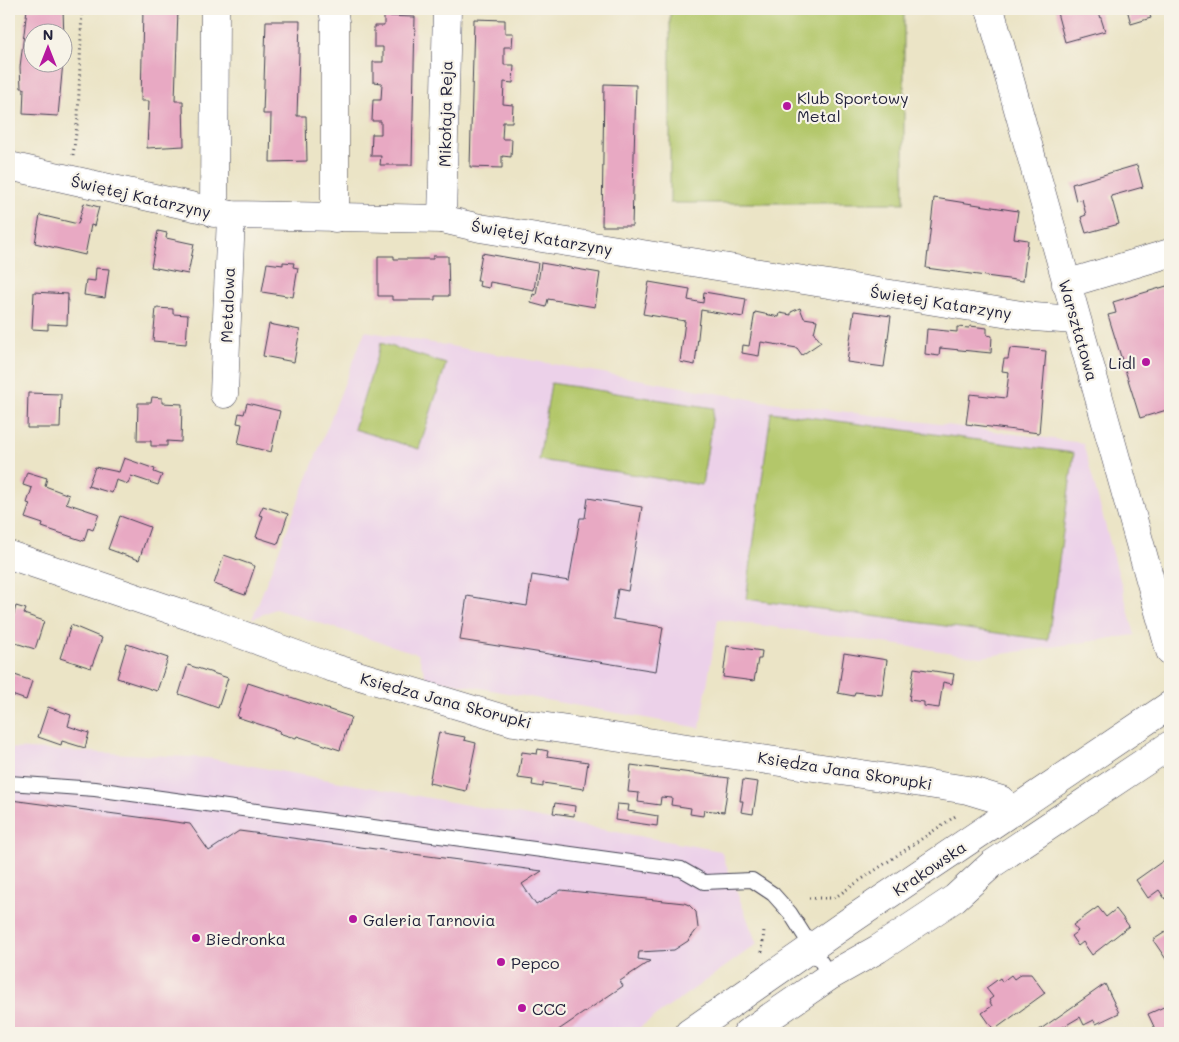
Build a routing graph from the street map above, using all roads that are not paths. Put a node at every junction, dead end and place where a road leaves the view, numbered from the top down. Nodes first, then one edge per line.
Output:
1 (214, 9) edge
2 (333, 9) edge
3 (448, 9) edge
4 (990, 9) edge
5 (9, 166) edge
6 (222, 214) junction
7 (335, 218) junction
8 (442, 219) junction
9 (1170, 253) edge
10 (1066, 284) junction
11 (1075, 320) junction
12 (224, 394) dead end
13 (9, 555) edge
14 (1170, 651) edge
15 (1170, 705) edge
16 (1170, 745) edge
17 (9, 783) edge
18 (1012, 812) junction
19 (813, 948) junction
20 (830, 976) junction
21 (689, 1033) edge
22 (747, 1033) edge

1 - 6 street, Metalowa
2 - 7 street
3 - 8 street, Mikołaja Reja
4 - 10 street, Warsztatowa
5 - 6 street, Świętej Katarzyny
6 - 7 street, Świętej Katarzyny
6 - 12 street, Metalowa
7 - 8 street, Świętej Katarzyny
8 - 11 street, Świętej Katarzyny
9 - 10 street
10 - 11 street, Warsztatowa
11 - 14 street, Warsztatowa
13 - 18 street, Księdza Jana Skorupki
15 - 18 street, Krakowska
16 - 20 street, Krakowska
17 - 19 lane
18 - 19 street, Krakowska
19 - 20 lane
19 - 21 street, Krakowska
20 - 22 street, Krakowska

